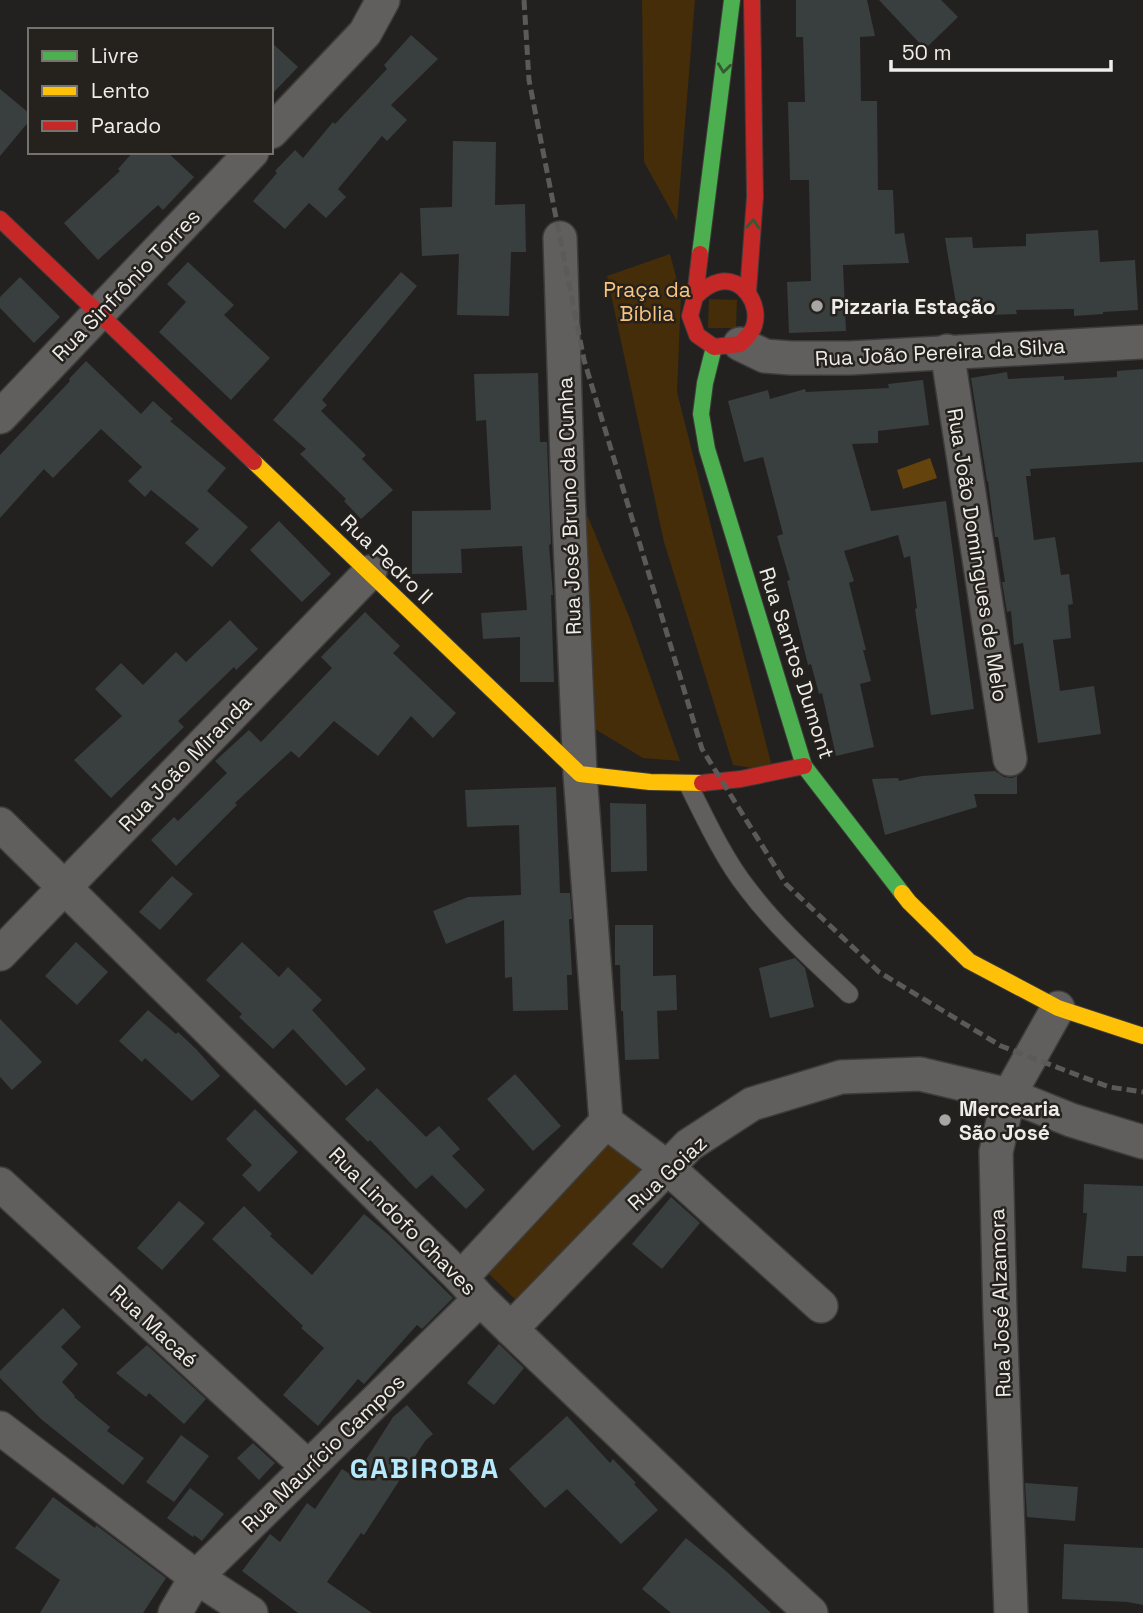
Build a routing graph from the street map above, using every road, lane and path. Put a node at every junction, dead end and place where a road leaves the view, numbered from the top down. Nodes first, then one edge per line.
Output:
1 (383, 0) edge
2 (732, 0) edge
3 (752, 0) edge
4 (273, 130) edge
5 (251, 154) edge
6 (0, 219) edge
7 (560, 239) dead end
8 (748, 292) junction
9 (695, 297) junction
10 (100, 313) junction
11 (1143, 342) edge
12 (727, 345) junction
13 (947, 351) junction
14 (0, 418) edge
15 (369, 572) junction
16 (1010, 759) dead end
17 (804, 766) junction
18 (580, 774) junction
19 (688, 784) junction
20 (0, 824) edge
21 (66, 888) junction
22 (0, 954) edge
23 (849, 994) dead end
24 (1058, 1008) junction
25 (1143, 1036) edge
26 (1009, 1095) junction
27 (606, 1122) junction
28 (1143, 1142) edge
29 (668, 1168) junction
30 (0, 1184) edge
31 (471, 1288) junction
32 (821, 1306) dead end
33 (511, 1329) junction
34 (0, 1428) edge
35 (308, 1467) junction
36 (195, 1577) junction
37 (175, 1613) edge
38 (251, 1613) edge
39 (811, 1613) edge
40 (1011, 1613) edge

1 - 4 street
2 -> 9 main road
8 -> 3 main road
5 - 10 street, Rua Sinfrônio Torres
6 - 10 main road, Rua Pedro II
7 - 18 street, Rua José Bruno da Cunha
8 - 9 main road
8 - 12 main road
9 - 12 main road
10 - 14 street, Rua Sinfrônio Torres
10 - 15 main road, Rua Pedro II
11 - 13 street, Rua João Pereira da Silva
12 - 13 street, Rua João Pereira da Silva
12 - 17 main road, Rua Santos Dumont
13 - 16 street, Rua João Domingues de Melo
15 - 18 main road, Rua Pedro II
15 - 21 street, Rua João Miranda
17 - 19 main road
17 - 24 main road, Rua Santos Dumont
18 - 19 main road
18 - 27 street, Rua José Bruno da Cunha
19 - 23 lane
20 - 21 street, Rua Lindofo Chaves
21 - 22 street, Rua João Miranda
21 - 31 street, Rua Lindofo Chaves
24 - 25 main road, Rua Santos Dumont
24 - 26 street, Rua José Alzamora
26 - 28 street, Rua Goiaz
26 - 29 street, Rua Goiaz
26 - 40 street, Rua José Alzamora
27 - 29 street
27 - 31 street, Rua Maurício Campos
29 - 32 street
29 - 33 street, Rua Goiaz
30 - 35 street, Rua Macaé
31 - 33 street, Rua Lindofo Chaves
31 - 35 street, Rua Maurício Campos
33 - 39 street, Rua Lindofo Chaves
34 - 36 street
35 - 36 street, Rua Maurício Campos
36 - 37 street, Rua Maurício Campos
36 - 38 street

